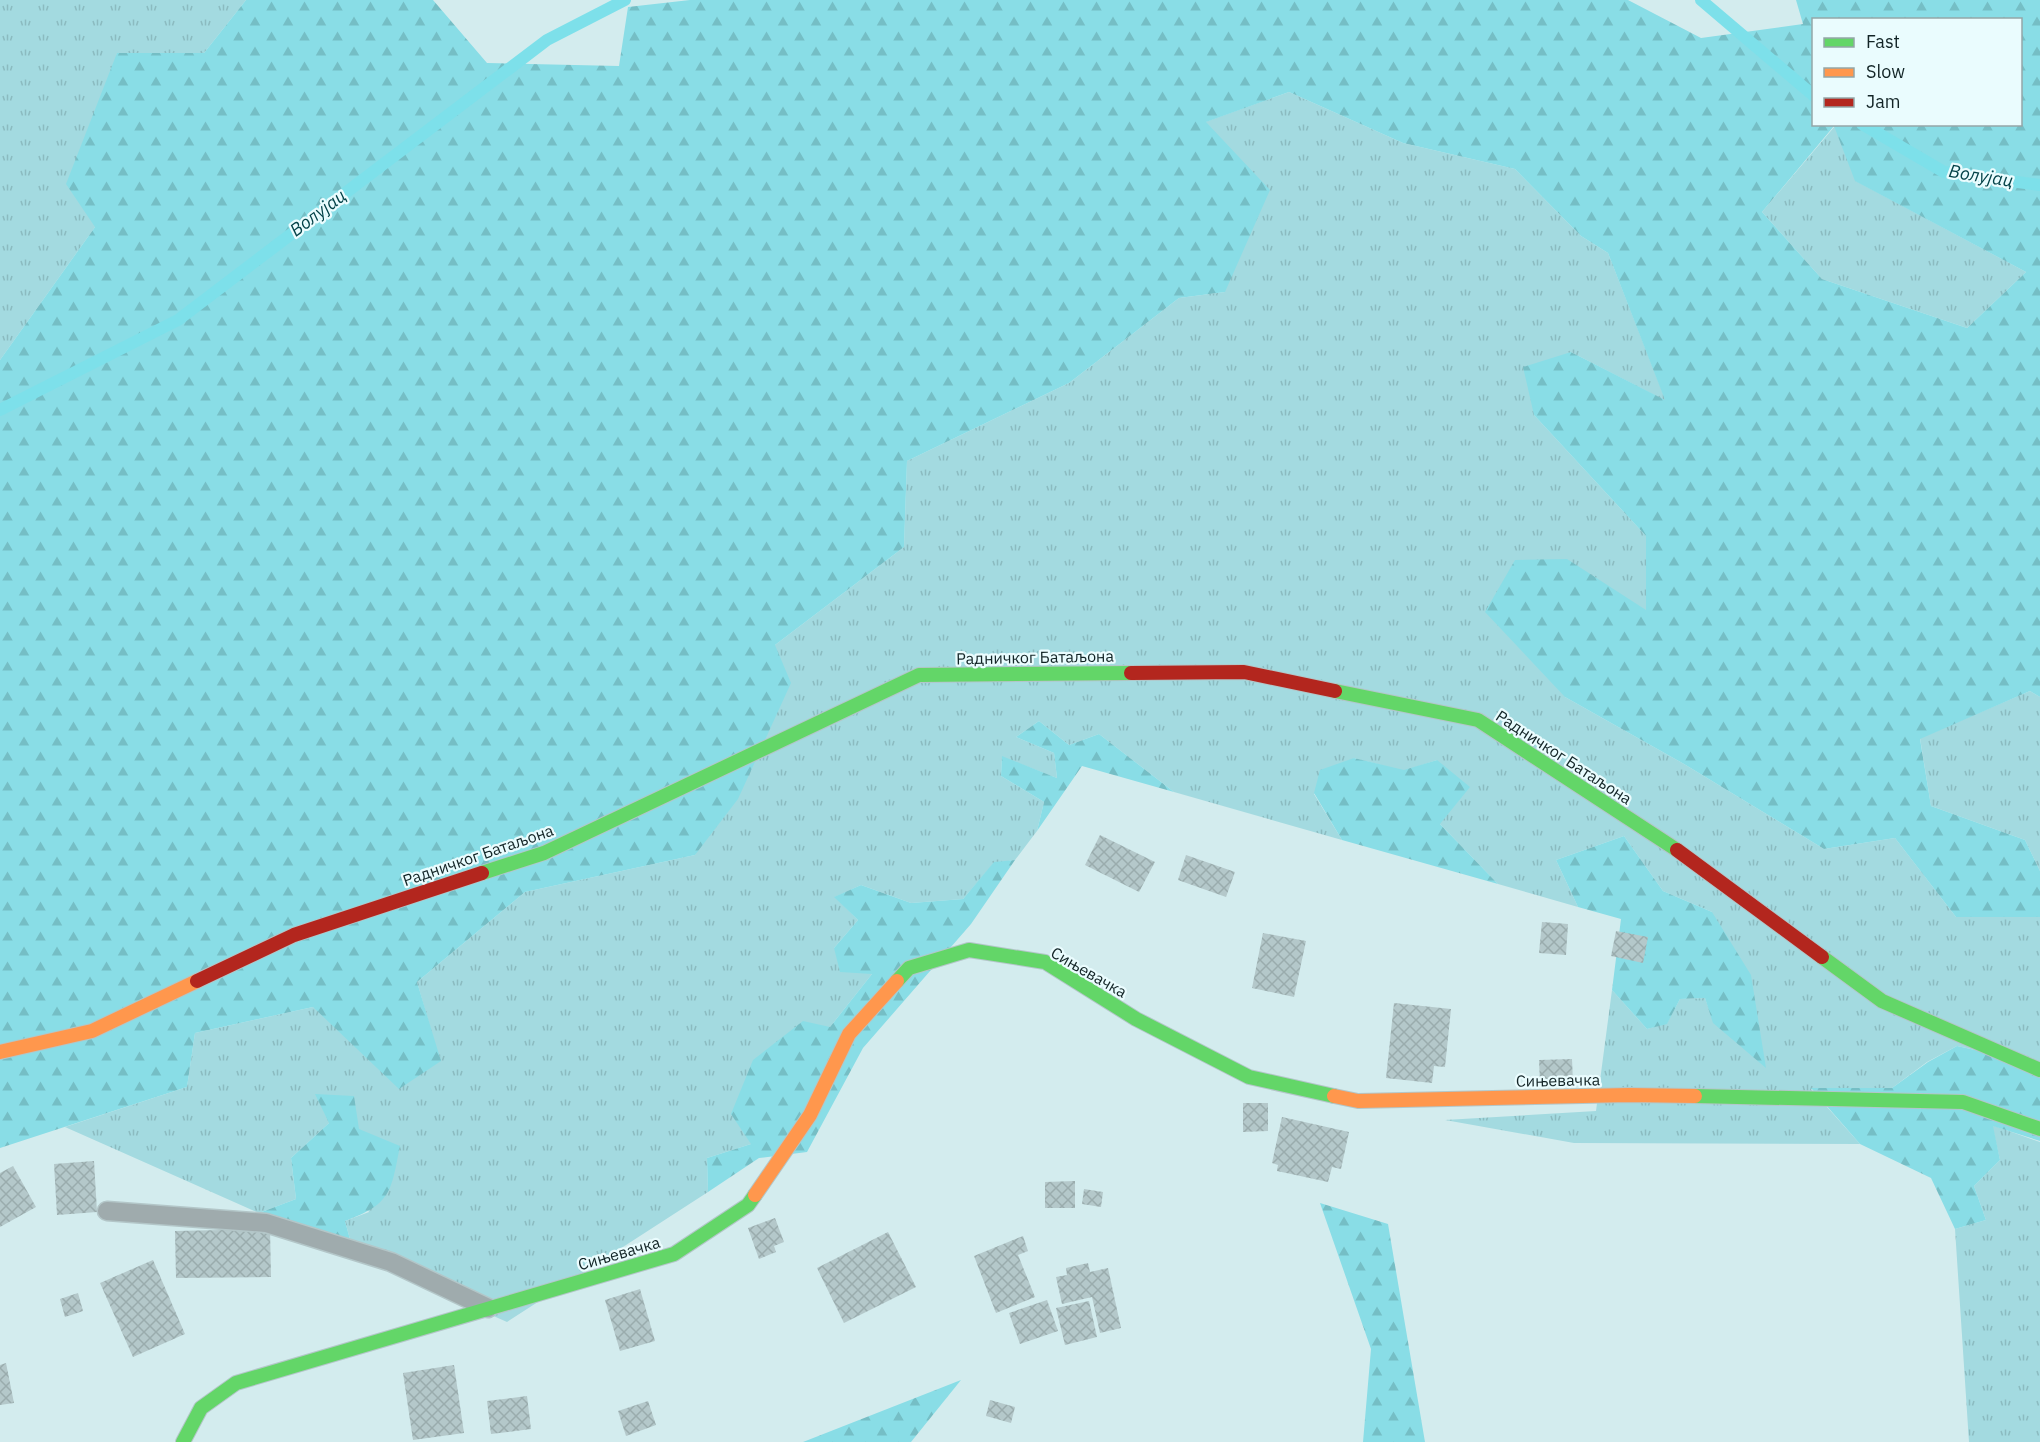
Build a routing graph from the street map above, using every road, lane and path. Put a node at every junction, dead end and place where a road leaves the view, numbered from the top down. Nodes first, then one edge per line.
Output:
1 (0, 1052) edge
2 (2040, 1070) edge
3 (2040, 1129) edge
4 (107, 1210) dead end
5 (488, 1308) junction
6 (183, 1442) edge

1 - 2 street, Радничког Батаљона
3 - 5 street, Сињевачка
4 - 5 lane
5 - 6 street, Сињевачка

